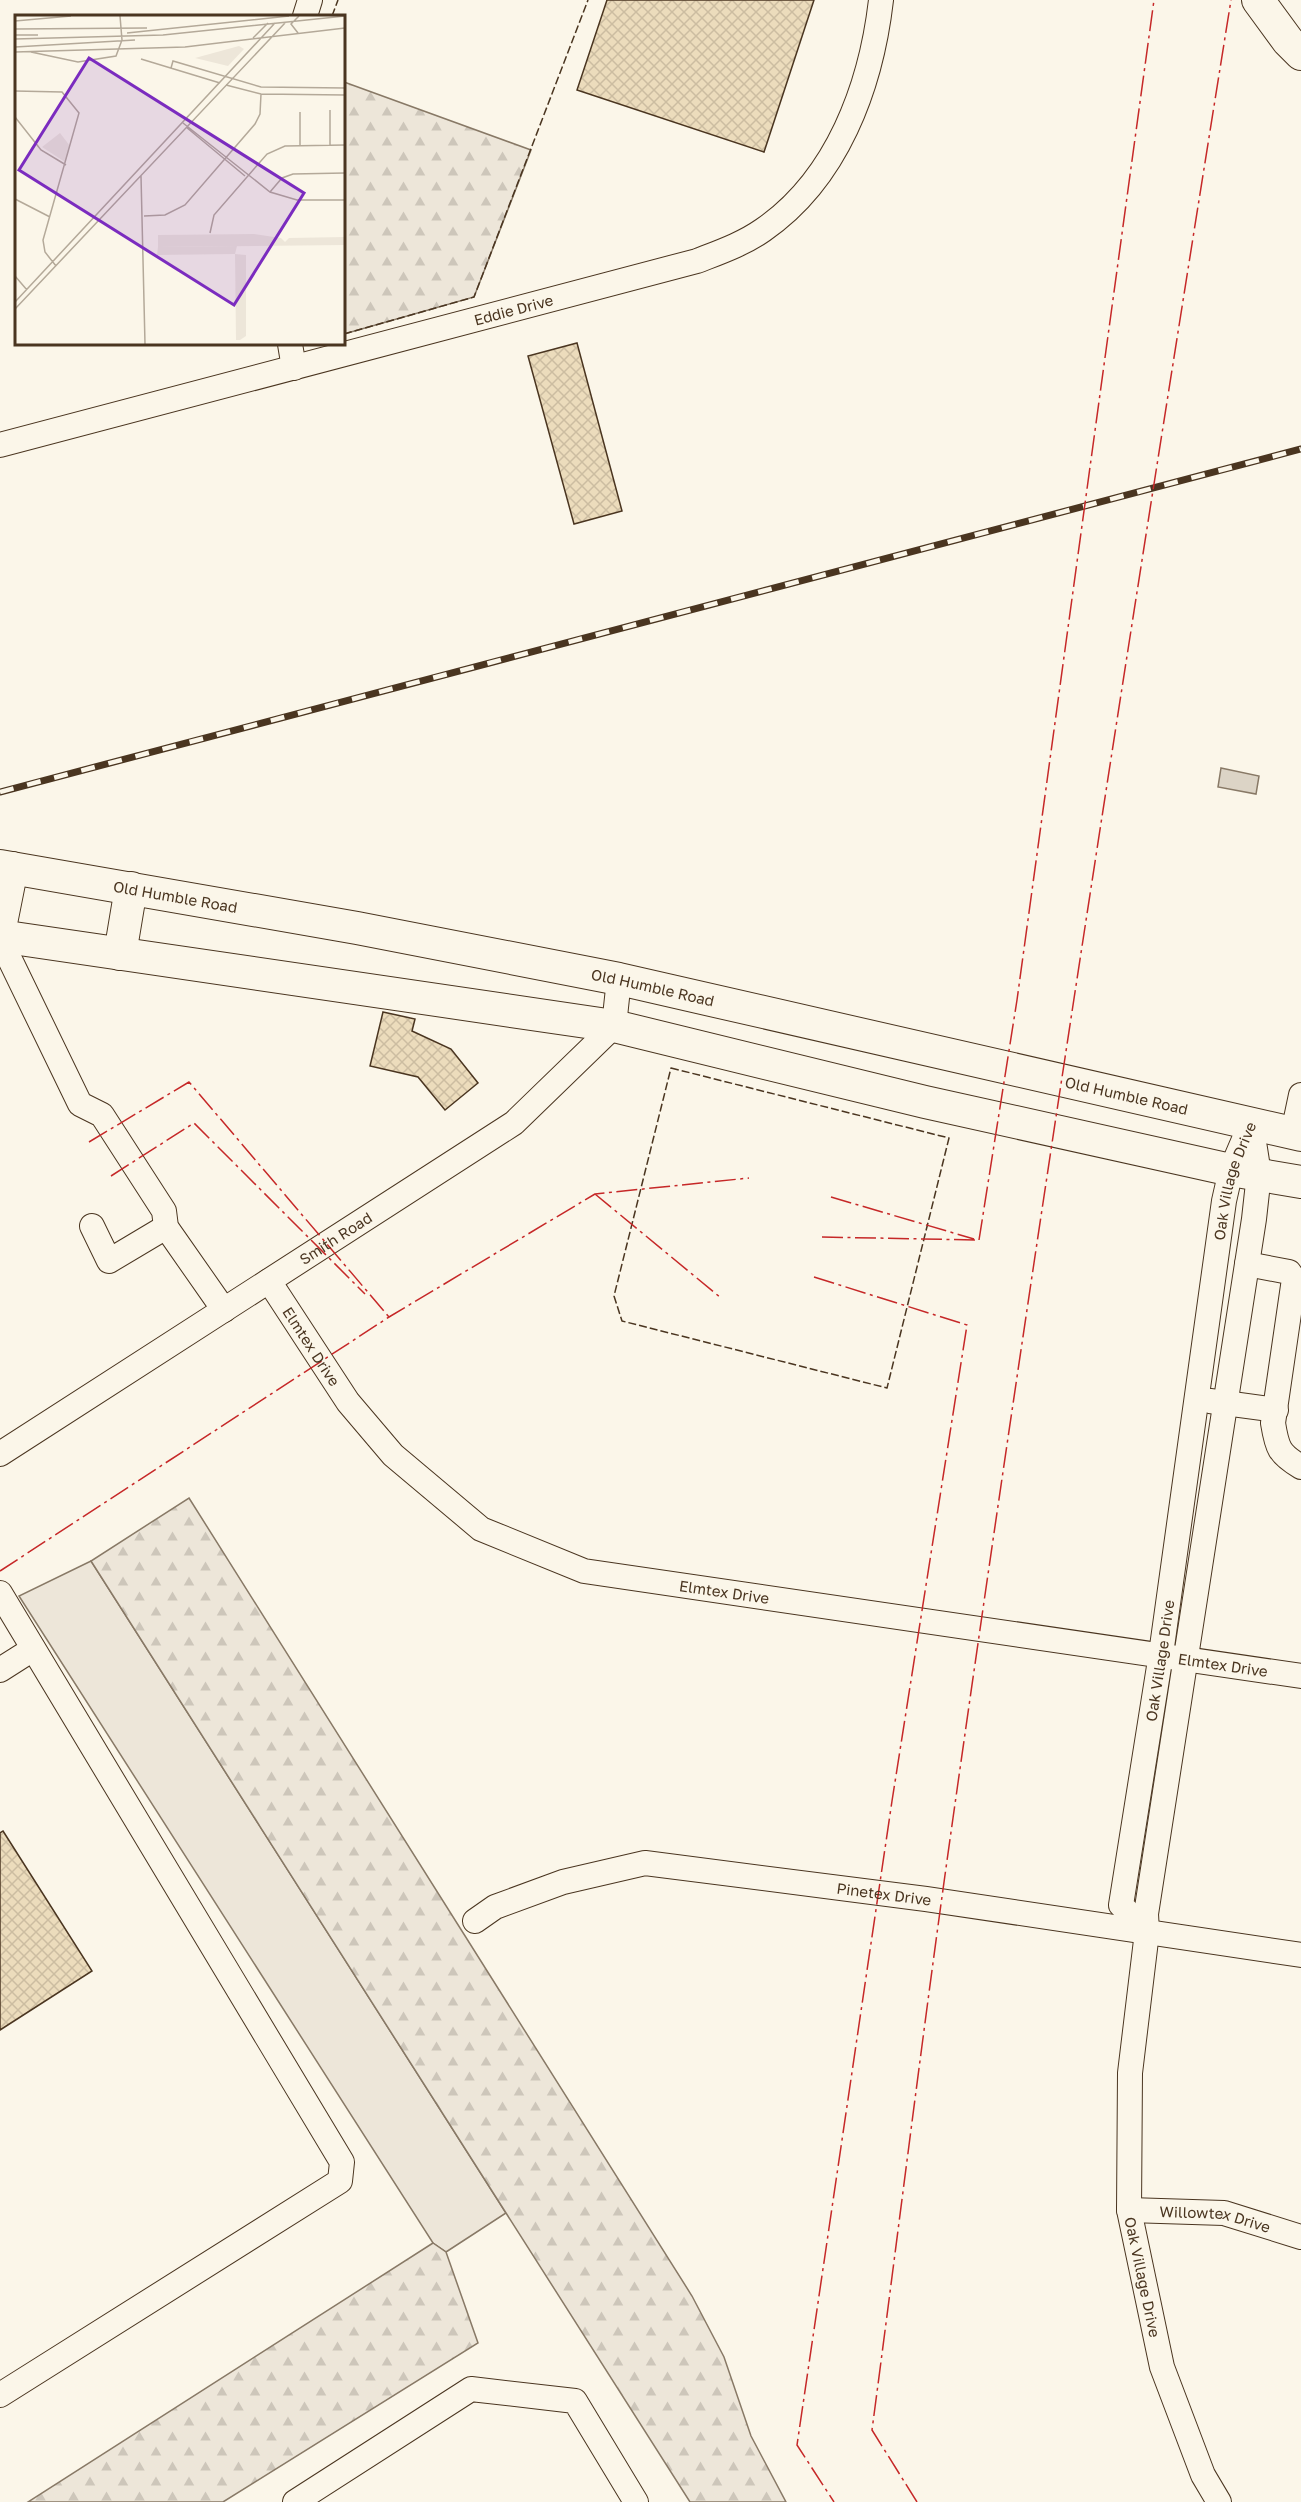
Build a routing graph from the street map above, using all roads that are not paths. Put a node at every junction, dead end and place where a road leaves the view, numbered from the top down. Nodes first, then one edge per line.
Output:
1 (310, 0) edge
2 (881, 0) edge
3 (1258, 0) edge
4 (305, 15) edge
5 (1301, 54) edge
6 (290, 345) edge
7 (294, 368) junction
8 (0, 445) edge
9 (6, 867) edge
10 (131, 888) junction
11 (0, 928) edge
12 (0, 938) edge
13 (120, 954) junction
14 (618, 980) junction
15 (614, 1026) junction
16 (938, 1054) junction
17 (1301, 1095) edge
18 (925, 1102) junction
19 (1251, 1124) junction
20 (1297, 1134) edge
21 (1245, 1172) junction
22 (1301, 1182) edge
23 (92, 1227) dead end
24 (166, 1227) junction
25 (1247, 1264) junction
26 (269, 1281) junction
27 (224, 1310) junction
28 (1197, 1399) junction
29 (1226, 1404) junction
30 (1276, 1410) junction
31 (0, 1454) edge
32 (1301, 1467) edge
33 (6, 1603) edge
34 (33, 1649) junction
35 (1161, 1654) junction
36 (1185, 1658) junction
37 (0, 1670) edge
38 (1301, 1676) edge
39 (476, 1921) dead end
40 (1147, 1932) junction
41 (1301, 1955) edge
42 (1129, 2210) junction
43 (1301, 2237) edge
44 (0, 2395) edge
45 (296, 2502) edge
46 (636, 2502) edge
47 (1219, 2502) edge

1 - 4 street
2 - 7 street, Eddie Drive
3 - 5 main road
6 - 7 street
7 - 8 street, Eddie Drive
9 - 10 main road, Old Humble Road
9 - 11 main road
10 - 13 main road
10 - 14 main road, Old Humble Road
12 - 13 main road
12 - 24 street
13 - 15 main road
14 - 15 street
14 - 16 main road, Old Humble Road
15 - 18 main road
15 - 26 street, Smith Road
16 - 18 main road
16 - 19 main road, Old Humble Road
17 - 20 street
18 - 21 main road
19 - 20 main road, Old Humble Road
19 - 21 street, Oak Village Drive
21 - 22 main road
21 - 25 street, Oak Village Drive
21 - 28 street, Oak Village Drive
23 - 24 street
24 - 27 street
25 - 29 street, Oak Village Drive
25 - 30 street
26 - 27 street, Smith Road
26 - 35 street, Elmtex Drive
27 - 31 street, Smith Road
28 - 29 street
28 - 35 street, Oak Village Drive
29 - 30 street
29 - 36 street, Oak Village Drive
30 - 32 street
33 - 34 street
34 - 37 street
34 - 44 street
35 - 36 street, Elmtex Drive
35 - 40 street, Oak Village Drive
36 - 38 street, Elmtex Drive
36 - 40 street, Oak Village Drive
39 - 40 street, Pinetex Drive
40 - 41 street, Pinetex Drive
40 - 42 street, Oak Village Drive
42 - 43 street, Willowtex Drive
42 - 47 street, Oak Village Drive
45 - 46 street

